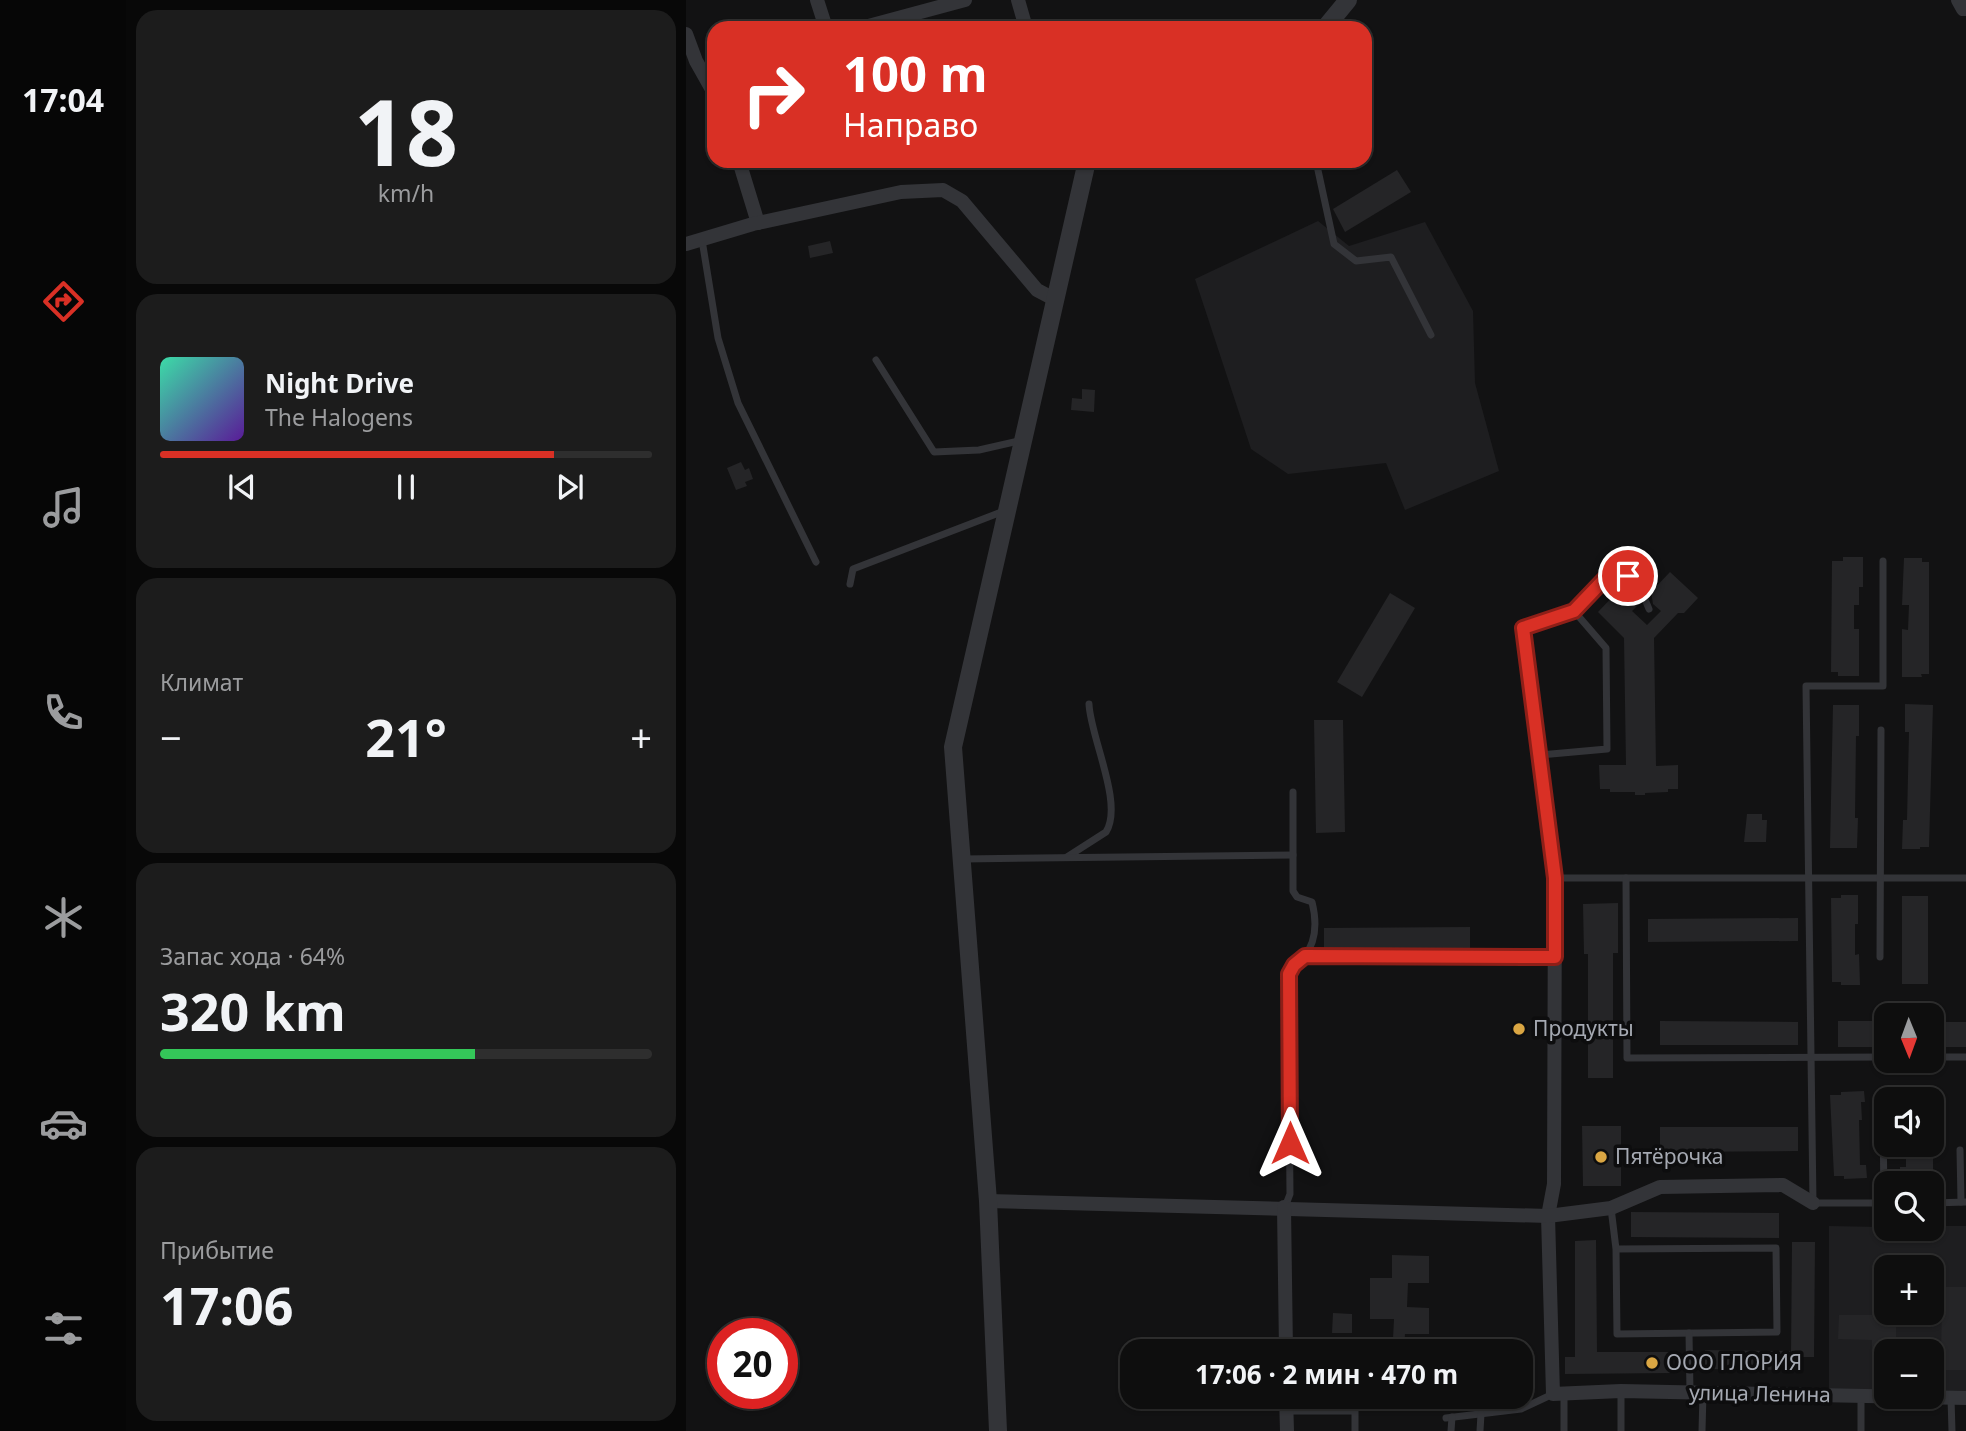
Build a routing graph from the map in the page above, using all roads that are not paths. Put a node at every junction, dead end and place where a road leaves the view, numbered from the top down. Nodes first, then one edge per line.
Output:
1 (817, 0) edge
2 (965, 0) edge
3 (1018, 0) edge
4 (1349, 0) edge
5 (1958, 0) edge
6 (1966, 9) edge
7 (824, 21) edge
8 (887, 21) edge
9 (1024, 21) edge
10 (1331, 21) edge
11 (686, 34) edge
12 (707, 81) edge
13 (741, 168) edge
14 (1085, 168) edge
15 (1318, 168) edge
16 (758, 223) junction
17 (702, 239) junction
18 (686, 244) edge
19 (1056, 300) junction
20 (1431, 335) dead end
21 (876, 360) dead end
22 (1024, 440) junction
23 (1008, 509) junction
24 (1883, 561) dead end
25 (816, 562) dead end
26 (850, 584) dead end
27 (1649, 609) dead end
28 (1574, 611) junction
29 (1089, 704) dead end
30 (1881, 730) dead end
31 (1540, 755) junction
32 (1293, 792) dead end
33 (1293, 855) junction
34 (1066, 857) junction
35 (962, 859) junction
36 (1555, 878) junction
37 (1626, 878) junction
38 (1807, 878) junction
39 (1880, 878) junction
40 (1966, 878) edge
41 (1305, 956) junction
42 (1555, 957) junction
43 (1880, 957) dead end
44 (1874, 1057) edge
45 (1944, 1057) edge
46 (1966, 1057) edge
47 (1810, 1058) junction
48 (1960, 1150) dead end
49 (988, 1201) junction
50 (1963, 1202) edge
51 (1813, 1203) junction
52 (1874, 1203) edge
53 (1944, 1203) edge
54 (1284, 1207) junction
55 (1611, 1208) junction
56 (1548, 1216) junction
57 (1616, 1250) junction
58 (1689, 1333) junction
59 (1286, 1339) edge
60 (1621, 1391) junction
61 (1559, 1393) junction
62 (1696, 1393) junction
63 (1861, 1396) junction
64 (1959, 1398) edge
65 (1287, 1409) edge
66 (1330, 1409) edge
67 (1480, 1414) junction
68 (998, 1431) edge
69 (1287, 1431) edge
70 (1355, 1431) edge
71 (1451, 1431) edge
72 (1480, 1431) edge
73 (1564, 1431) edge
74 (1621, 1431) edge
75 (1702, 1431) edge
76 (1861, 1431) edge
77 (1952, 1431) edge

1 - 7 street
2 - 8 street
3 - 9 street
4 - 10 street
5 - 6 street
11 - 12 street
13 - 16 street
14 - 19 street
15 - 20 lane
16 - 17 street
16 - 19 street
17 - 18 street
17 - 25 lane
19 - 22 street
21 - 22 lane
22 - 23 street
23 - 26 lane
23 - 35 street
24 - 38 lane
27 - 28 lane
28 - 31 lane
28 - 31 lane
29 - 34 lane
30 - 39 lane
31 - 36 lane
32 - 33 lane
33 - 34 lane
33 - 41 lane
34 - 35 lane
35 - 49 street
36 - 37 lane
36 - 42 street
37 - 38 lane
37 - 47 lane
38 - 39 lane
38 - 47 lane
39 - 40 lane
39 - 43 lane
41 - 42 lane
41 - 54 lane
42 - 56 street
44 - 47 lane
45 - 46 lane
47 - 51 lane
48 - 50 lane
49 - 54 street
49 - 68 street
50 - 53 lane
51 - 52 lane
51 - 55 street
54 - 56 street
54 - 59 street
55 - 56 street
55 - 57 lane
56 - 61 street
57 - 58 lane
57 - 58 lane
58 - 62 lane
60 - 61 street, улица Ленина
60 - 62 street, улица Ленина
60 - 74 lane
61 - 67 lane
61 - 73 lane
62 - 63 street, улица Ленина
62 - 75 lane
63 - 64 street, улица Ленина
63 - 76 lane
64 - 77 lane
65 - 69 street
66 - 70 lane
67 - 71 lane
67 - 72 lane

